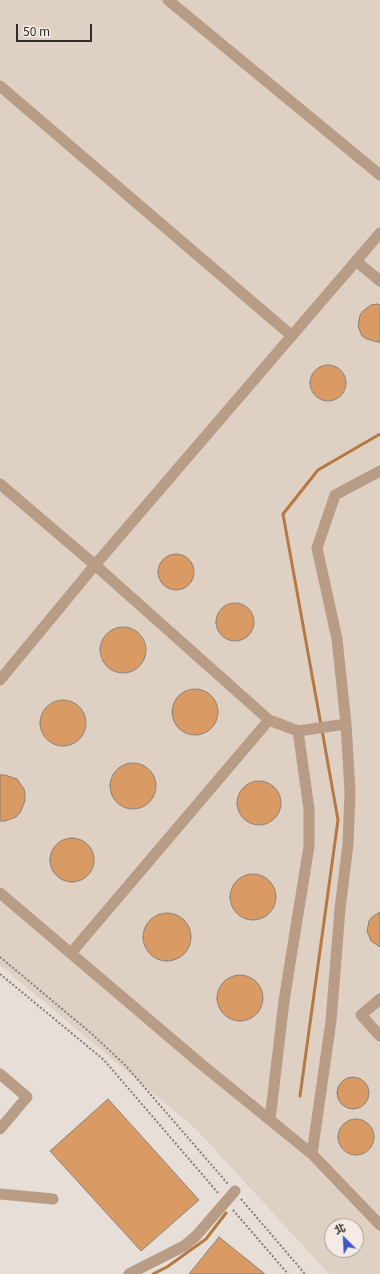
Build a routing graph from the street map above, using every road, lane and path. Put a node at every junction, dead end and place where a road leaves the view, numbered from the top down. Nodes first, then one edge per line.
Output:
1 (168, 0) edge
2 (0, 86) edge
3 (380, 175) edge
4 (380, 233) edge
5 (356, 260) junction
6 (380, 281) edge
7 (292, 336) junction
8 (380, 471) edge
9 (0, 484) edge
10 (95, 565) junction
11 (0, 680) edge
12 (269, 720) junction
13 (346, 724) junction
14 (298, 731) junction
15 (0, 893) edge
16 (71, 953) junction
17 (0, 957) edge
18 (0, 974) edge
19 (380, 999) edge
20 (380, 1036) edge
21 (0, 1074) edge
22 (270, 1120) junction
23 (0, 1129) edge
24 (312, 1154) junction
25 (235, 1191) junction
26 (0, 1194) edge
27 (53, 1199) dead end
28 (226, 1202) junction
29 (380, 1225) edge
30 (129, 1274) edge
31 (288, 1274) edge
32 (305, 1274) edge

1 - 3 lane
2 - 7 lane
4 - 5 lane
5 - 6 lane
5 - 7 lane
7 - 10 lane
8 - 13 lane
9 - 10 lane
10 - 11 lane
10 - 12 lane
12 - 14 lane
12 - 16 lane
13 - 14 lane
13 - 24 lane
14 - 22 lane
15 - 16 lane
16 - 22 lane
17 - 25 path
18 - 28 path
19 - 20 lane
21 - 23 lane
22 - 24 lane
24 - 29 lane
25 - 28 lane
25 - 32 path
26 - 27 lane
28 - 30 lane
28 - 31 path

